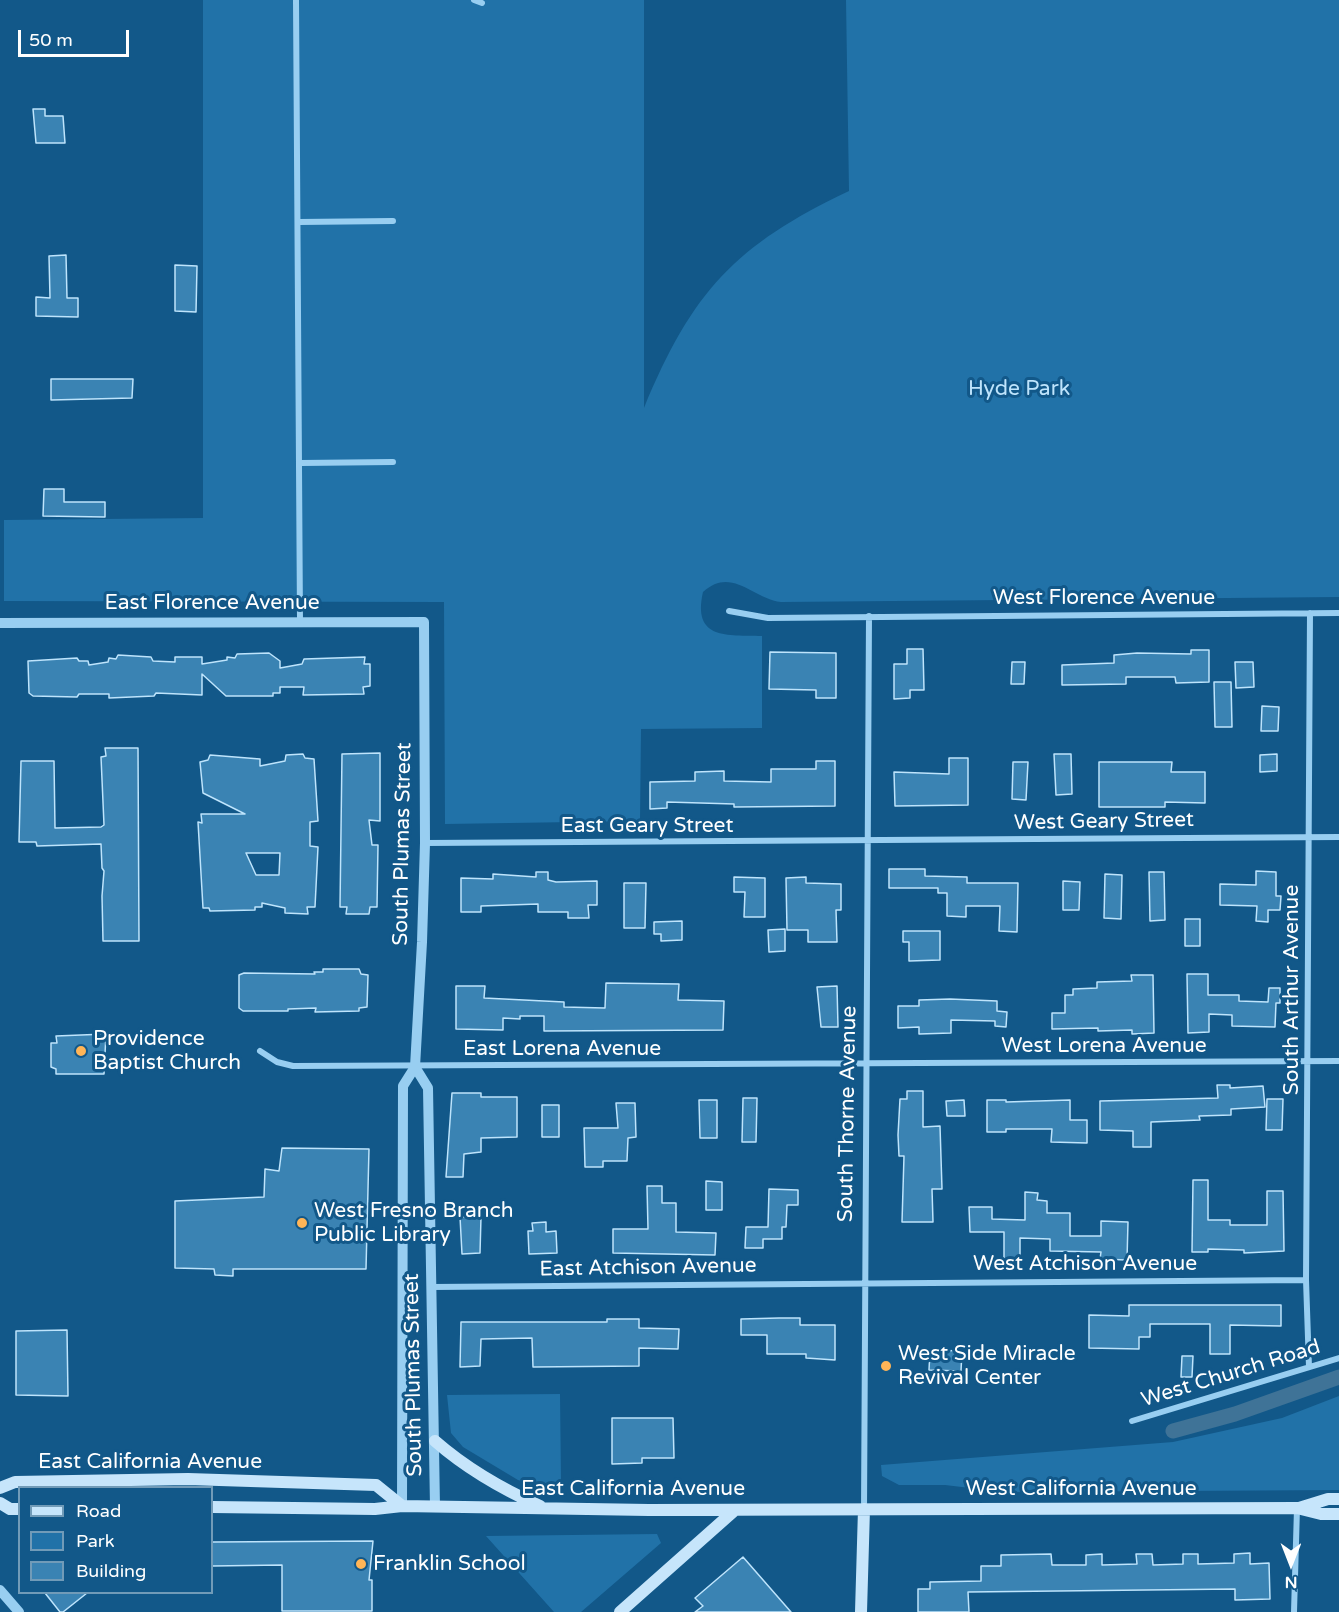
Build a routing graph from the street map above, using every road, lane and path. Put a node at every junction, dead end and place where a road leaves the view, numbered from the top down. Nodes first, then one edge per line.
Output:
1 (296, 0) edge
2 (474, 0) edge
3 (482, 3) dead end
4 (393, 221) dead end
5 (298, 222) junction
6 (393, 462) dead end
7 (301, 463) junction
8 (729, 611) dead end
9 (1339, 613) edge
10 (1310, 614) junction
11 (869, 616) junction
12 (300, 621) junction
13 (424, 622) joint
14 (0, 623) edge
15 (1309, 837) junction
16 (1339, 837) edge
17 (869, 841) junction
18 (425, 843) junction
19 (260, 1052) dead end
20 (1339, 1061) edge
21 (1307, 1062) junction
22 (868, 1064) junction
23 (415, 1067) junction
24 (1306, 1280) junction
25 (865, 1282) junction
26 (432, 1287) junction
27 (1339, 1358) edge
28 (1309, 1368) junction
29 (1132, 1421) dead end
30 (435, 1441) junction
31 (0, 1488) edge
32 (1339, 1499) edge
33 (0, 1503) edge
34 (402, 1506) junction
35 (213, 1507) edge
36 (435, 1507) junction
37 (1297, 1508) junction
38 (18, 1509) edge
39 (547, 1509) junction
40 (864, 1509) junction
41 (735, 1510) junction
42 (1339, 1514) edge
43 (0, 1590) edge
44 (19, 1612) edge
45 (620, 1612) edge
46 (861, 1612) edge
47 (1294, 1612) edge

1 - 5 street
2 - 3 street
4 - 5 street
5 - 7 street
6 - 7 street
7 - 12 street
8 - 11 street
9 - 10 street, West Florence Avenue
10 - 11 street, West Florence Avenue
10 - 15 street, South Arthur Avenue
11 - 17 street, South Thorne Avenue
12 - 13 street, East Florence Avenue
12 - 14 street, East Florence Avenue
13 - 18 street, South Plumas Street
15 - 16 street, West Geary Street
15 - 17 street, West Geary Street
15 - 21 street, South Arthur Avenue
17 - 18 street, East Geary Street
17 - 22 street, South Thorne Avenue
18 - 23 street, South Plumas Street
19 - 23 street, East Lorena Avenue
20 - 21 street, West Lorena Avenue
21 - 22 street, West Lorena Avenue
21 - 24 street, South Arthur Avenue
22 - 23 street, East Lorena Avenue
22 - 25 street, South Thorne Avenue
23 - 26 street, South Plumas Street
23 - 34 street, South Plumas Street
24 - 25 street, West Atchison Avenue
24 - 28 street, South Arthur Avenue
25 - 26 street, East Atchison Avenue
25 - 40 street, South Thorne Avenue
26 - 30 street, South Plumas Street
27 - 28 street, West Church Road
28 - 29 street, West Church Road
30 - 36 street, South Plumas Street
30 - 39 main road
31 - 34 main road, East California Avenue
32 - 37 main road, West California Avenue
33 - 38 main road
34 - 35 main road, East California Avenue
34 - 36 main road, East California Avenue
36 - 39 main road, East California Avenue
37 - 40 main road, West California Avenue
37 - 42 main road, West California Avenue
37 - 47 street
39 - 41 main road, East California Avenue
40 - 41 main road, East California Avenue
40 - 46 main road, South Thorne Avenue
41 - 45 main road
43 - 44 street

